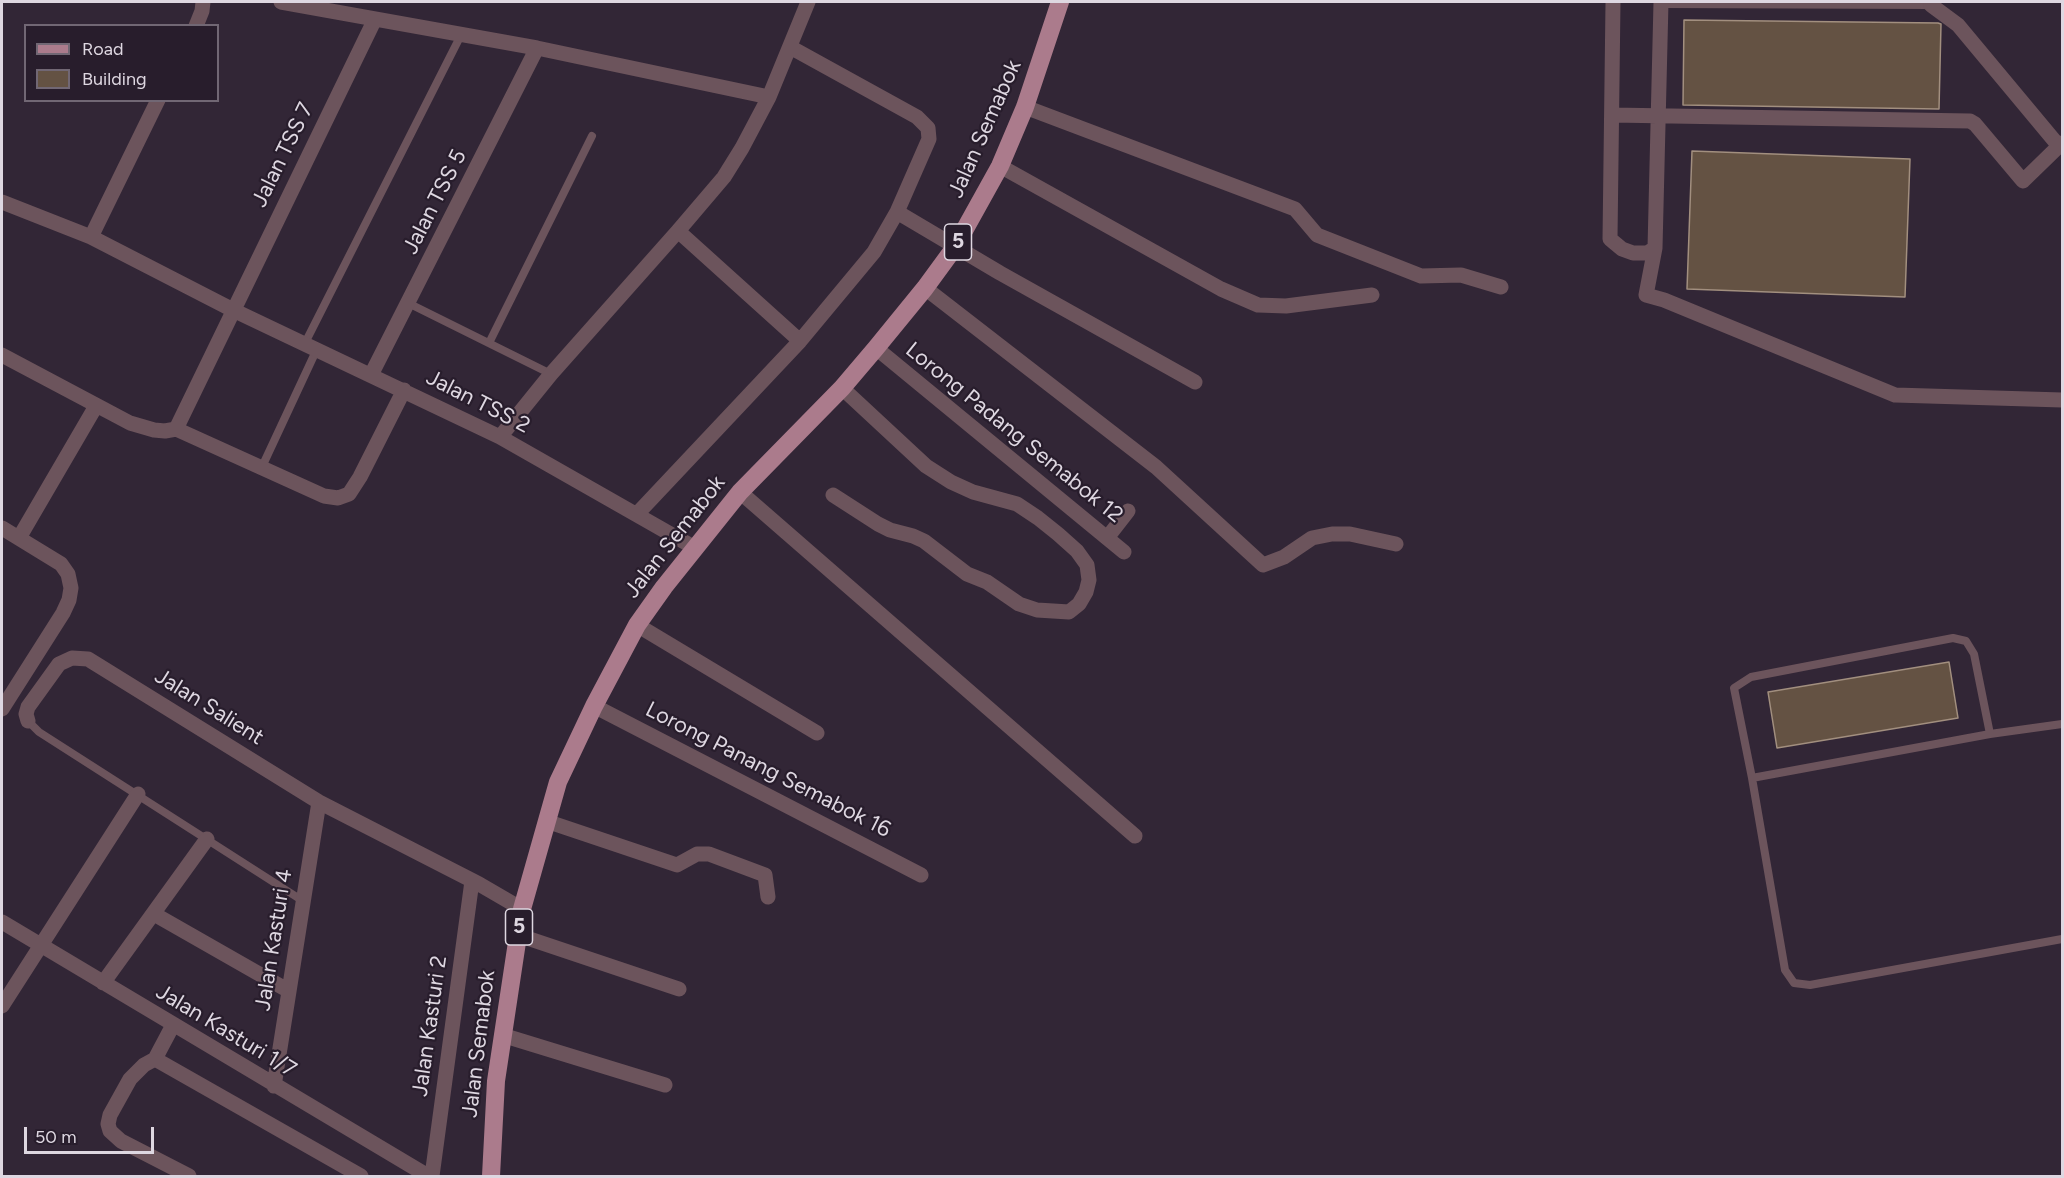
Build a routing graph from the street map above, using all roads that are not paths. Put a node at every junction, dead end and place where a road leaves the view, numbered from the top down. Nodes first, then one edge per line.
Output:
1 (203, 2) edge
2 (280, 2) edge
3 (808, 2) edge
4 (1060, 2) edge
5 (1613, 2) edge
6 (1661, 3) edge
7 (1931, 3) edge
8 (375, 19) junction
9 (197, 24) edge
10 (461, 35) junction
11 (790, 47) junction
12 (537, 48) junction
13 (769, 98) junction
14 (157, 102) edge
15 (1025, 107) junction
16 (1612, 115) junction
17 (1658, 116) junction
18 (592, 136) dead end
19 (2060, 144) edge
20 (1000, 166) junction
21 (2, 202) edge
22 (897, 212) junction
23 (678, 231) junction
24 (91, 237) junction
25 (955, 247) junction
26 (1655, 248) junction
27 (1501, 287) dead end
28 (925, 288) junction
29 (1372, 295) dead end
30 (408, 303) junction
31 (233, 310) junction
32 (800, 341) junction
33 (489, 343) junction
34 (310, 348) junction
35 (876, 348) junction
36 (2, 355) edge
37 (551, 374) junction
38 (371, 375) junction
39 (1195, 382) dead end
40 (842, 388) junction
41 (404, 390) junction
42 (2062, 400) edge
43 (96, 406) junction
44 (176, 429) junction
45 (500, 437) junction
46 (261, 469) junction
47 (740, 492) junction
48 (833, 495) dead end
49 (1128, 511) dead end
50 (637, 514) junction
51 (2, 528) edge
52 (19, 538) junction
53 (1107, 538) junction
54 (1396, 544) dead end
55 (695, 548) junction
56 (1124, 552) dead end
57 (637, 626) junction
58 (594, 706) junction
59 (2, 709) edge
60 (28, 721) joint
61 (2062, 724) edge
62 (817, 733) dead end
63 (1990, 734) junction
64 (1752, 777) junction
65 (138, 794) junction
66 (319, 802) junction
67 (546, 821) junction
68 (1135, 836) dead end
69 (207, 838) junction
70 (921, 874) dead end
71 (481, 885) junction
72 (768, 897) dead end
73 (303, 901) junction
74 (522, 909) junction
75 (154, 914) junction
76 (2, 922) edge
77 (518, 935) junction
78 (2062, 939) edge
79 (40, 946) junction
80 (103, 983) junction
81 (679, 989) dead end
82 (289, 991) junction
83 (2, 1005) edge
84 (173, 1025) junction
85 (502, 1035) junction
86 (155, 1059) junction
87 (665, 1085) dead end
88 (274, 1086) junction
89 (189, 1176) edge
90 (361, 1176) edge
91 (430, 1176) edge
92 (491, 1176) edge

1 - 9 street
2 - 8 street
3 - 11 street
4 - 15 main road, Jalan Semabok / 5
5 - 16 street
6 - 7 lane
6 - 17 street
7 - 19 street
8 - 10 street
8 - 31 street, Jalan TSS 7
10 - 12 street
10 - 34 lane
11 - 13 street
11 - 22 street, Jalan Semabok
12 - 13 street
12 - 30 street, Jalan TSS 5
13 - 23 street
14 - 24 street
15 - 20 main road, Jalan Semabok / 5
15 - 27 street
16 - 17 street
16 - 26 street
17 - 19 street
17 - 26 street
18 - 33 lane
20 - 25 main road, Jalan Semabok / 5
20 - 29 street
21 - 24 street, Jalan TSS 2
22 - 25 street
22 - 32 street, Jalan Semabok
23 - 32 street
23 - 37 street
24 - 31 street, Jalan TSS 2
25 - 28 main road, Jalan Semabok / 5
25 - 39 street
26 - 42 street
28 - 35 main road, Jalan Semabok / 5
28 - 54 street
30 - 33 lane
30 - 38 street, Jalan TSS 5
31 - 34 street, Jalan TSS 2
31 - 44 street, Jalan TSS 7
32 - 50 street, Jalan Semabok
33 - 37 lane
34 - 38 street, Jalan TSS 2
34 - 46 lane
35 - 40 main road, Jalan Semabok / 5
35 - 53 street, Lorong Padang Semabok 12
36 - 43 street
37 - 45 street
38 - 41 street, Jalan TSS 2
40 - 47 main road, Jalan Semabok / 5
40 - 48 street
41 - 45 street, Jalan TSS 2
41 - 46 street
43 - 44 street
43 - 52 street
44 - 46 street
45 - 50 street, Jalan TSS 2
47 - 55 main road, Jalan Semabok / 5
47 - 68 street
49 - 53 street
50 - 55 street, Jalan TSS 2
51 - 52 street
52 - 59 street
53 - 56 street, Lorong Padang Semabok 12
55 - 57 main road, Jalan Semabok / 5
57 - 58 main road, Jalan Semabok / 5
57 - 62 street
58 - 67 main road, Jalan Semabok / 5
58 - 70 street, Lorong Panang Semabok 16
60 - 65 lane
60 - 66 street, Jalan Salient
61 - 63 lane
63 - 64 lane
63 - 64 lane
64 - 78 lane
65 - 69 lane
65 - 79 street
66 - 71 street, Jalan Salient
66 - 73 street, Jalan Kasturi 4
67 - 72 street
67 - 74 main road, Jalan Semabok / 5
69 - 73 lane
69 - 75 street
71 - 74 street, Jalan Salient
71 - 91 street, Jalan Kasturi 2
73 - 82 street, Jalan Kasturi 4
74 - 77 main road, Jalan Semabok / 5
75 - 80 street
75 - 82 street
76 - 79 street, Jalan Kasturi 1/7
77 - 81 street
77 - 85 main road, Jalan Semabok / 5
79 - 80 street, Jalan Kasturi 1/7
79 - 83 street
80 - 84 street, Jalan Kasturi 1/7
82 - 88 street, Jalan Kasturi 4
84 - 86 street
84 - 88 street, Jalan Kasturi 1/7
85 - 87 street
85 - 92 main road, Jalan Semabok / 5
86 - 89 street
86 - 90 street
88 - 91 street, Jalan Kasturi 1/7

